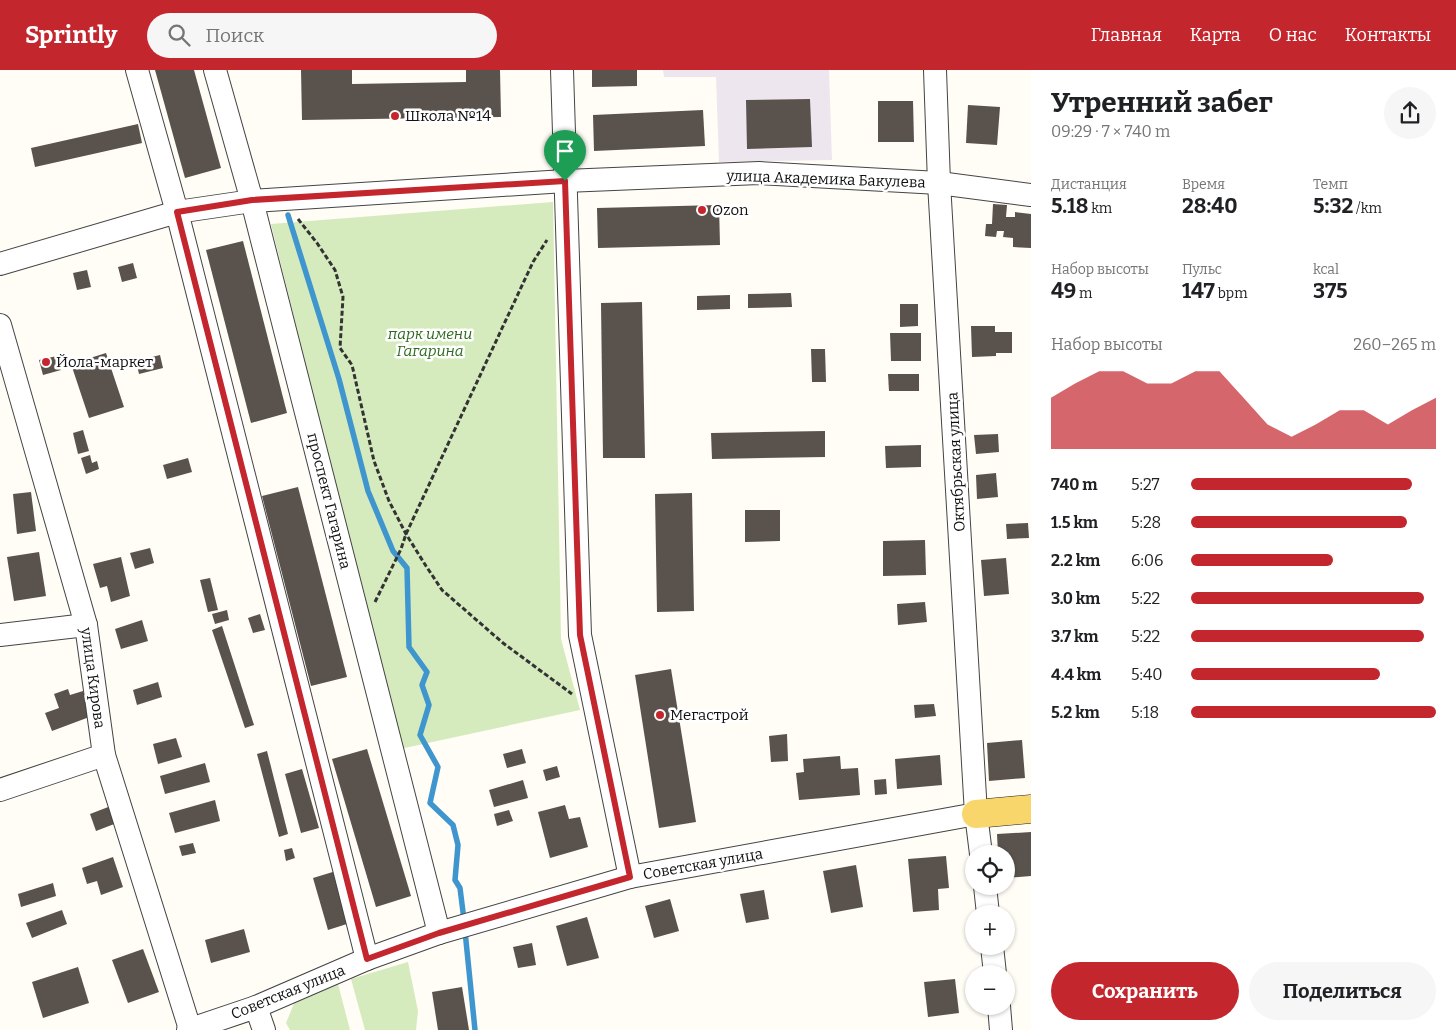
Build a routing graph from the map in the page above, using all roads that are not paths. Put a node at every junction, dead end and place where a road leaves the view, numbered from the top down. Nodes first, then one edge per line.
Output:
1 (137, 70) edge
2 (215, 70) edge
3 (562, 70) edge
4 (935, 70) edge
5 (565, 181) junction
6 (939, 183) junction
7 (1031, 195) edge
8 (252, 200) junction
9 (177, 212) junction
10 (0, 264) edge
11 (0, 325) edge
12 (86, 625) junction
13 (0, 635) edge
14 (104, 755) junction
15 (0, 790) edge
16 (1031, 809) edge
17 (976, 814) junction
18 (980, 845) edge
19 (630, 877) junction
20 (445, 931) junction
21 (367, 959) junction
22 (256, 1007) junction
23 (999, 1015) edge
24 (189, 1030) edge
25 (264, 1030) edge
26 (1001, 1030) edge

1 - 9 street
2 - 8 street, проспект Гагарина
3 - 5 street
4 - 6 street, Октябрьская улица
5 - 6 street, улица Академика Бакулева
5 - 8 street, улица Академика Бакулева
5 - 19 street
6 - 7 street, улица Академика Бакулева
6 - 17 street, Октябрьская улица
8 - 9 street, улица Академика Бакулева
8 - 20 street, проспект Гагарина
9 - 10 street, улица Академика Бакулева
9 - 21 street
11 - 12 street, улица Кирова
12 - 13 street
12 - 14 street, улица Кирова
14 - 15 street
14 - 24 street, улица Кирова
16 - 17 main road, Советская улица
17 - 18 street, Октябрьская улица
17 - 19 street, Советская улица
19 - 20 street, Советская улица
20 - 21 street, Советская улица
21 - 22 street, Советская улица
22 - 24 street, Советская улица
22 - 25 street
23 - 26 street

